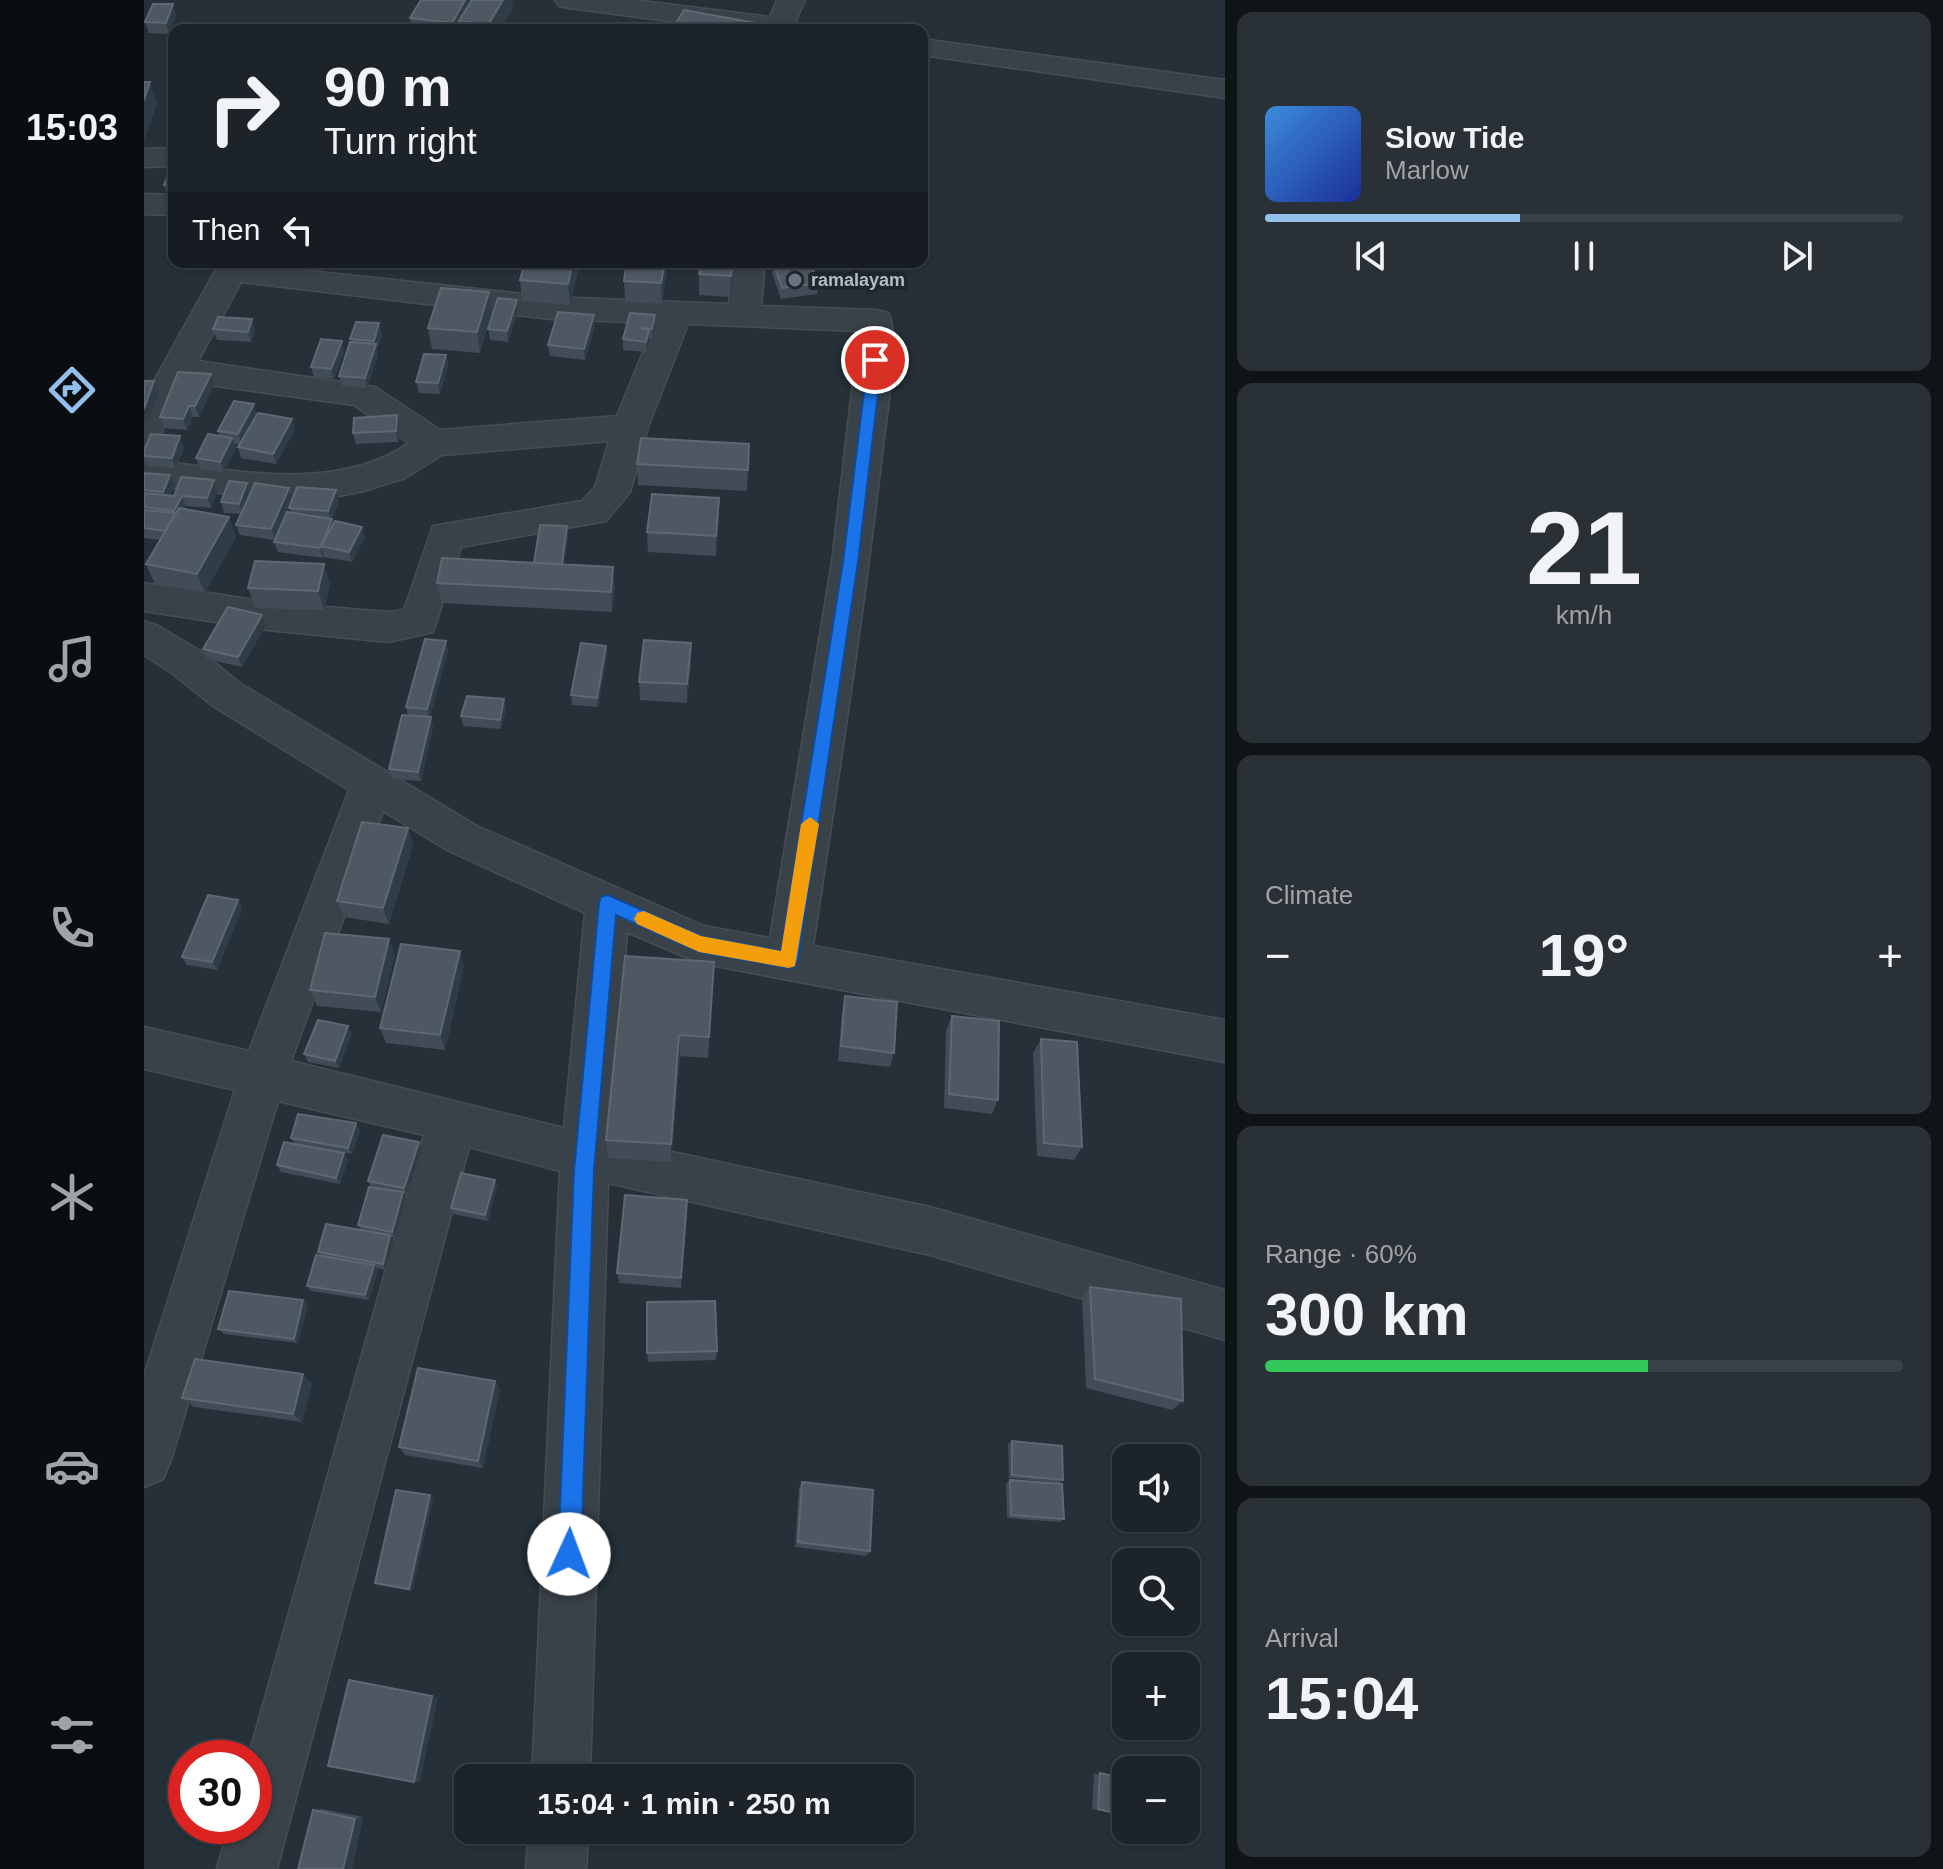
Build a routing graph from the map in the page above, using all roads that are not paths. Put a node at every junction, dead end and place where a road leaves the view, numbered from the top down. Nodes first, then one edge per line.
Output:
1 (569, 0) edge
2 (791, 0) edge
3 (749, 24) edge
4 (788, 24) edge
5 (928, 48) edge
6 (1225, 89) edge
7 (168, 157) edge
8 (144, 158) edge
9 (144, 204) edge
10 (168, 205) edge
11 (231, 268) edge
12 (240, 268) edge
13 (748, 268) edge
14 (676, 313) junction
15 (744, 316) junction
16 (176, 369) junction
17 (630, 427) junction
18 (144, 434) edge
19 (434, 443) junction
20 (144, 472) edge
21 (144, 597) edge
22 (144, 636) edge
23 (372, 783) junction
24 (608, 903) junction
25 (789, 960) junction
26 (1225, 1041) edge
27 (144, 1048) edge
28 (262, 1078) junction
29 (452, 1120) junction
30 (586, 1156) junction
31 (1225, 1315) edge
32 (144, 1460) edge
33 (562, 1764) edge
34 (558, 1844) edge
35 (247, 1869) edge
36 (556, 1869) edge

1 - 3 street
2 - 4 street
5 - 6 street
7 - 8 street
9 - 10 street
11 - 16 street
12 - 14 street
13 - 15 street
14 - 15 street
14 - 17 street
15 - 25 street
16 - 18 street
16 - 19 street
17 - 19 street
17 - 21 street
19 - 20 street
22 - 23 street
23 - 24 street
23 - 28 street
24 - 25 street
24 - 30 street
25 - 26 street
27 - 28 street
28 - 29 street
28 - 32 street
29 - 30 street
29 - 35 street
30 - 31 street
30 - 33 street
34 - 36 street

